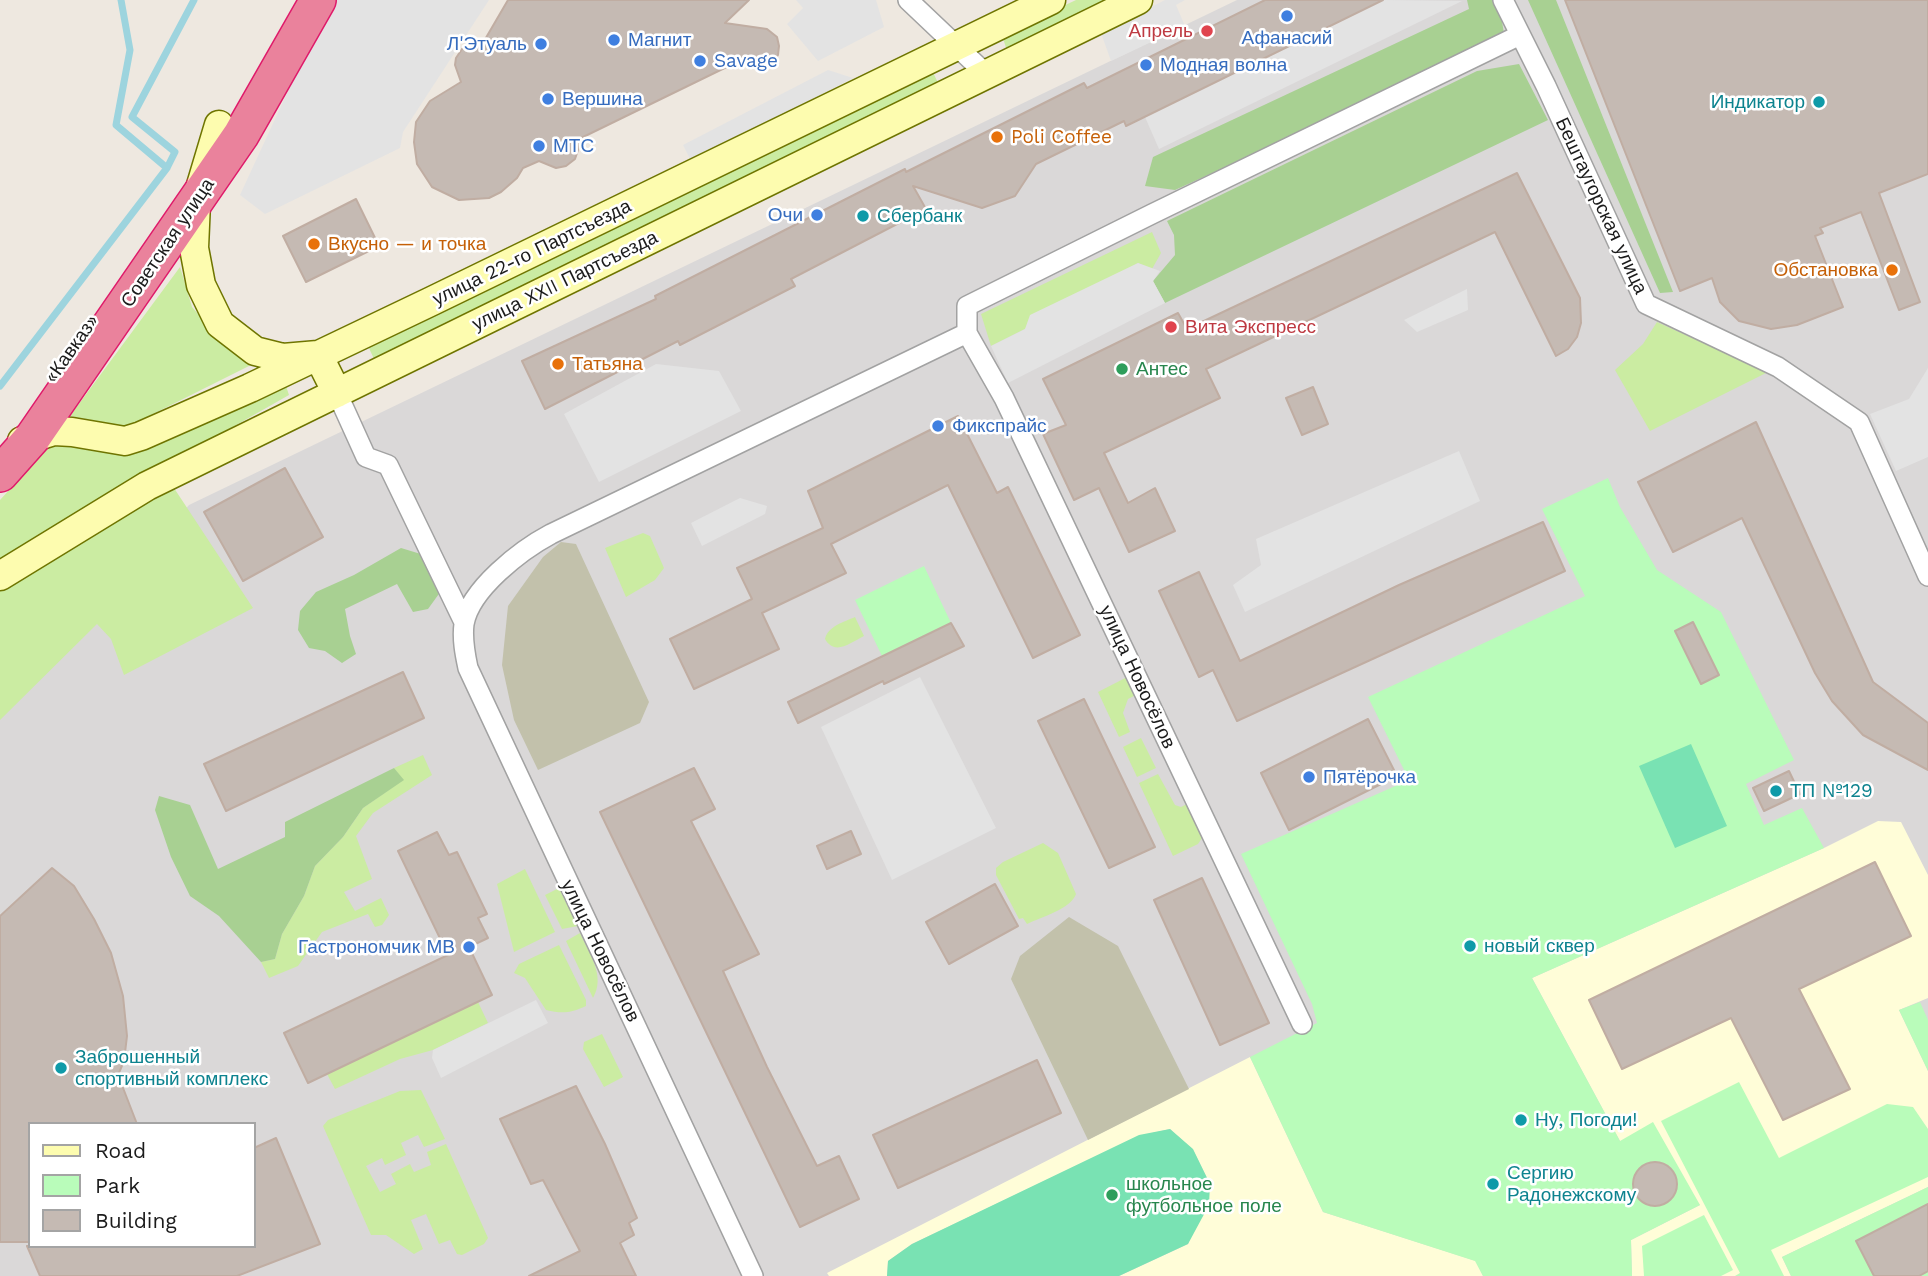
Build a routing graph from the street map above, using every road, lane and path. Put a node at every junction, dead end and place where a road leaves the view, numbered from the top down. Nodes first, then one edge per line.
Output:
1 (290, 0) edge
2 (318, 0) edge
3 (908, 0) edge
4 (1051, 0) edge
5 (1138, 0) edge
6 (1503, 0) edge
7 (1520, 35) junction
8 (957, 47) junction
9 (986, 74) junction
10 (219, 125) junction
11 (196, 202) junction
12 (967, 333) junction
13 (318, 355) junction
14 (337, 393) junction
15 (17, 439) edge
16 (0, 449) edge
17 (0, 474) edge
18 (0, 576) edge
19 (1928, 576) edge
20 (464, 622) junction
21 (1302, 1024) dead end
22 (753, 1276) edge

1 - 10 highway, «Кавказ»
2 - 11 highway, Советская улица
3 - 8 street
4 - 8 main road, улица 22-го Партсъезда
5 - 9 main road, улица XXII Партсъезда
6 - 7 street, Бештаугорская улица
7 - 12 street
7 - 19 street, Бештаугорская улица
8 - 9 street
8 - 13 main road, улица 22-го Партсъезда
9 - 14 main road, улица XXII Партсъезда
10 - 11 main road
10 - 15 highway, «Кавказ»
11 - 13 main road
11 - 15 highway, Советская улица
12 - 20 street
12 - 21 street, улица Новосёлов
13 - 14 main road
13 - 15 main road, улица 22-го Партсъезда
14 - 18 main road, улица XXII Партсъезда
14 - 20 street
15 - 16 main road, улица 22-го Партсъезда
15 - 17 highway, Советская улица
20 - 22 street, улица Новосёлов

